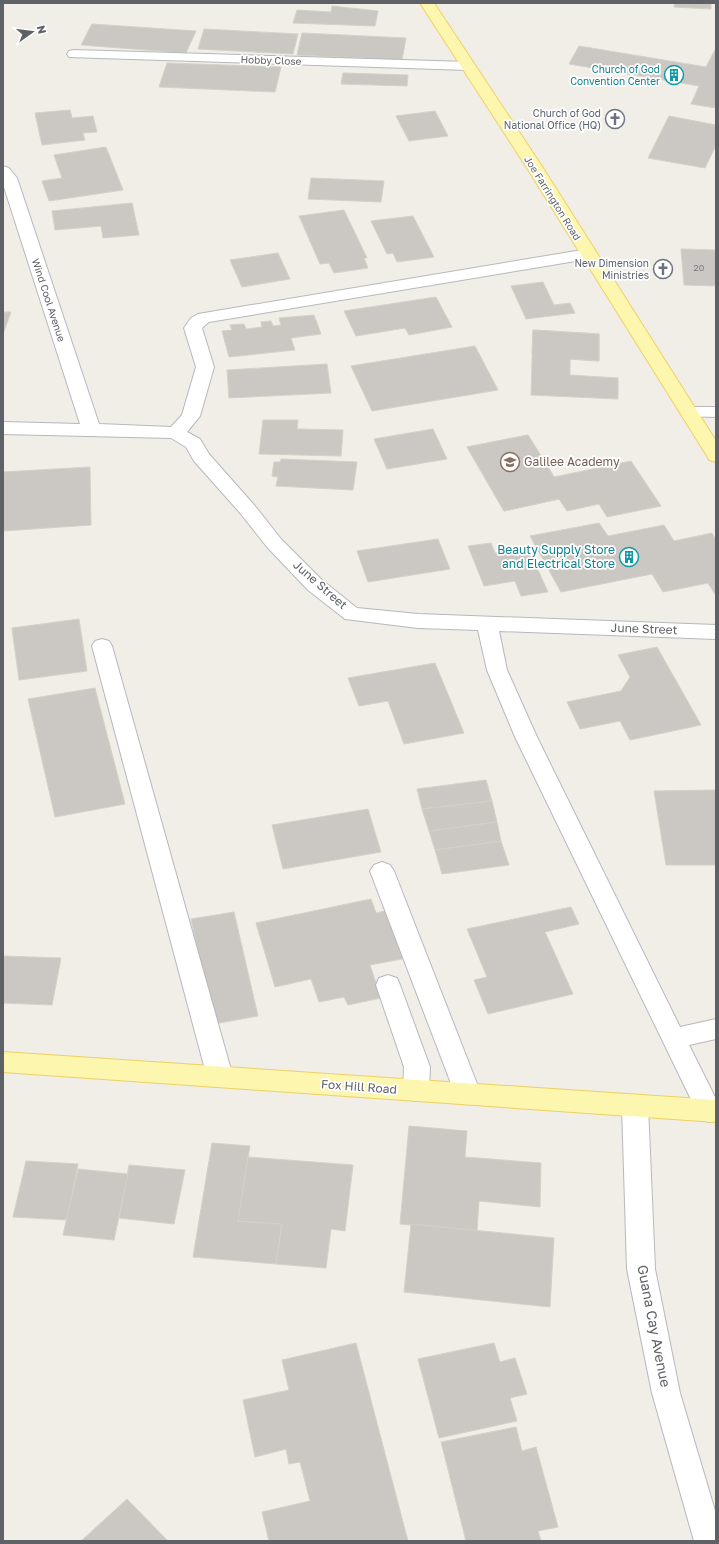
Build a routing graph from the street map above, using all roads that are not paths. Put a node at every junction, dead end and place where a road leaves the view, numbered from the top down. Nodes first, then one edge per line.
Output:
1 (427, 3) edge
2 (74, 54) dead end
3 (468, 66) junction
4 (3, 171) edge
5 (588, 254) junction
6 (689, 412) junction
7 (716, 412) edge
8 (3, 428) edge
9 (92, 429) junction
10 (176, 433) junction
11 (716, 456) edge
12 (487, 624) junction
13 (716, 632) edge
14 (102, 646) dead end
15 (382, 871) dead end
16 (388, 985) dead end
17 (716, 1029) edge
18 (673, 1038) junction
19 (3, 1062) edge
20 (220, 1077) junction
21 (416, 1091) junction
22 (468, 1094) junction
23 (635, 1106) junction
24 (713, 1111) edge
25 (709, 1541) edge

1 - 3 main road, Joe Farrington Road
2 - 3 street, Hobby Close
3 - 5 main road, Joe Farrington Road
4 - 9 street, Wind Cool Avenue
5 - 6 main road, Joe Farrington Road
5 - 10 street
6 - 7 street
6 - 11 main road, Joe Farrington Road
8 - 9 street, June Street
9 - 10 street, June Street
10 - 12 street, June Street
12 - 13 street, June Street
12 - 18 street
14 - 20 street
15 - 22 street
16 - 21 street
17 - 18 street
18 - 24 street
19 - 20 main road, Fox Hill Road
20 - 21 main road, Fox Hill Road
21 - 22 main road, Fox Hill Road
22 - 23 main road, Fox Hill Road
23 - 24 main road, Fox Hill Road
23 - 25 street, Guana Cay Avenue

